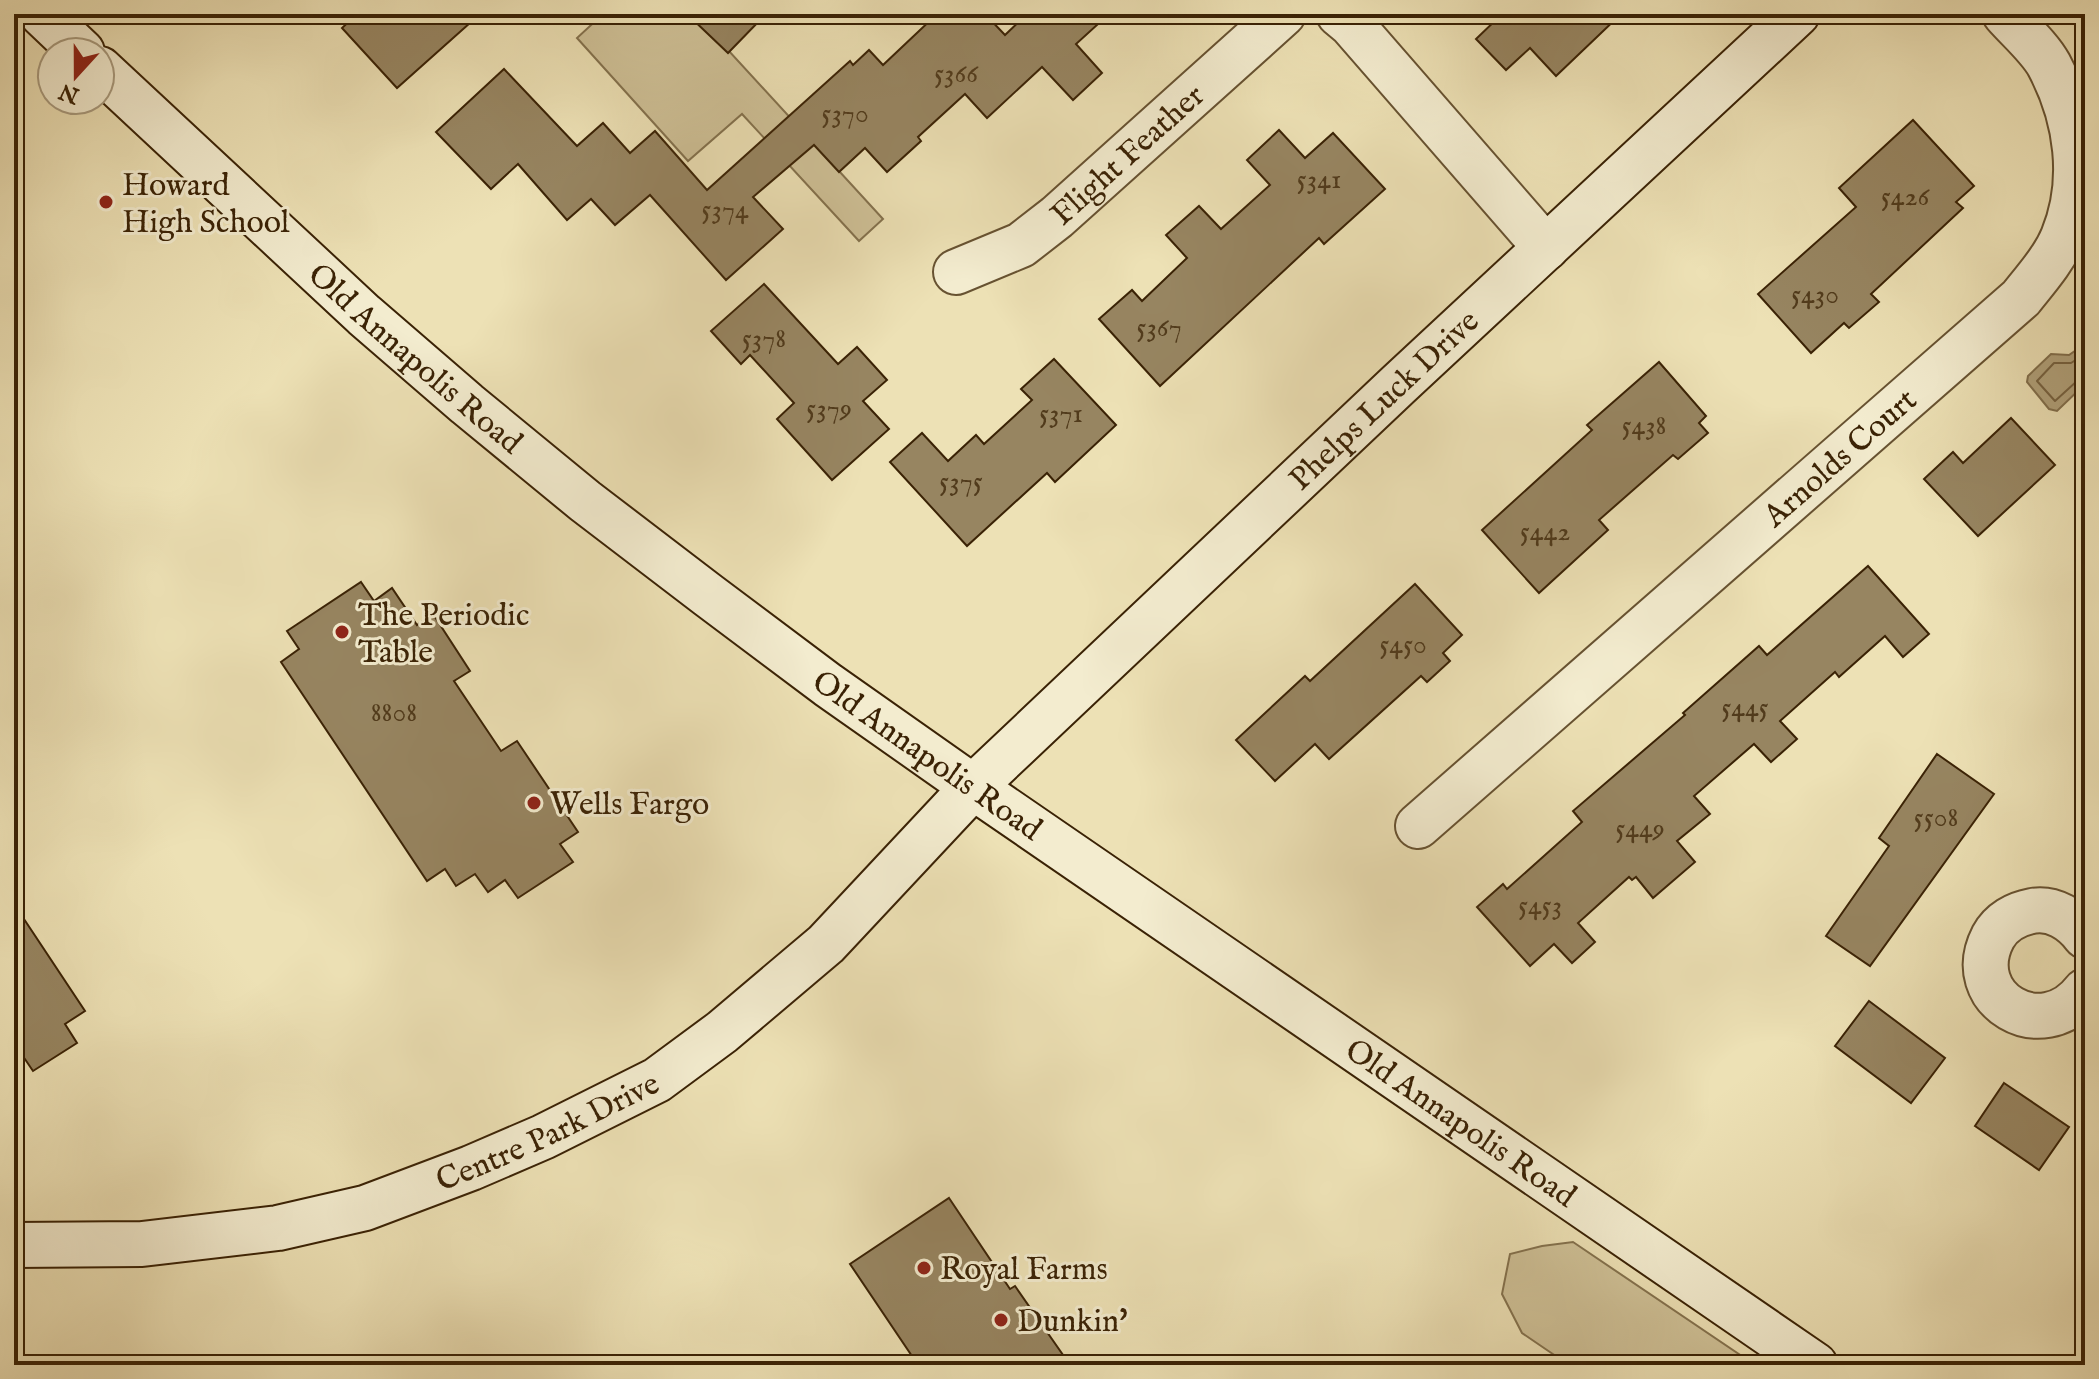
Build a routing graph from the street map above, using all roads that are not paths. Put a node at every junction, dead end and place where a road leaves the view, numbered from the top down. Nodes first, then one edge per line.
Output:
1 (42, 14) edge
2 (1283, 14) edge
3 (1339, 14) edge
4 (1797, 14) edge
5 (2005, 14) edge
6 (65, 36) edge
7 (116, 84) edge
8 (1546, 248) junction
9 (956, 272) dead end
10 (973, 787) junction
11 (1418, 826) dead end
12 (2085, 936) edge
13 (2085, 993) edge
14 (14, 1245) edge
15 (1815, 1365) edge

1 - 6 street
2 - 9 street, Flight Feather
3 - 8 street
4 - 8 street, Phelps Luck Drive
5 - 11 street, Arnolds Court
7 - 10 street, Old Annapolis Road
8 - 10 street, Phelps Luck Drive
10 - 14 street, Centre Park Drive
10 - 15 street, Old Annapolis Road
12 - 13 street

